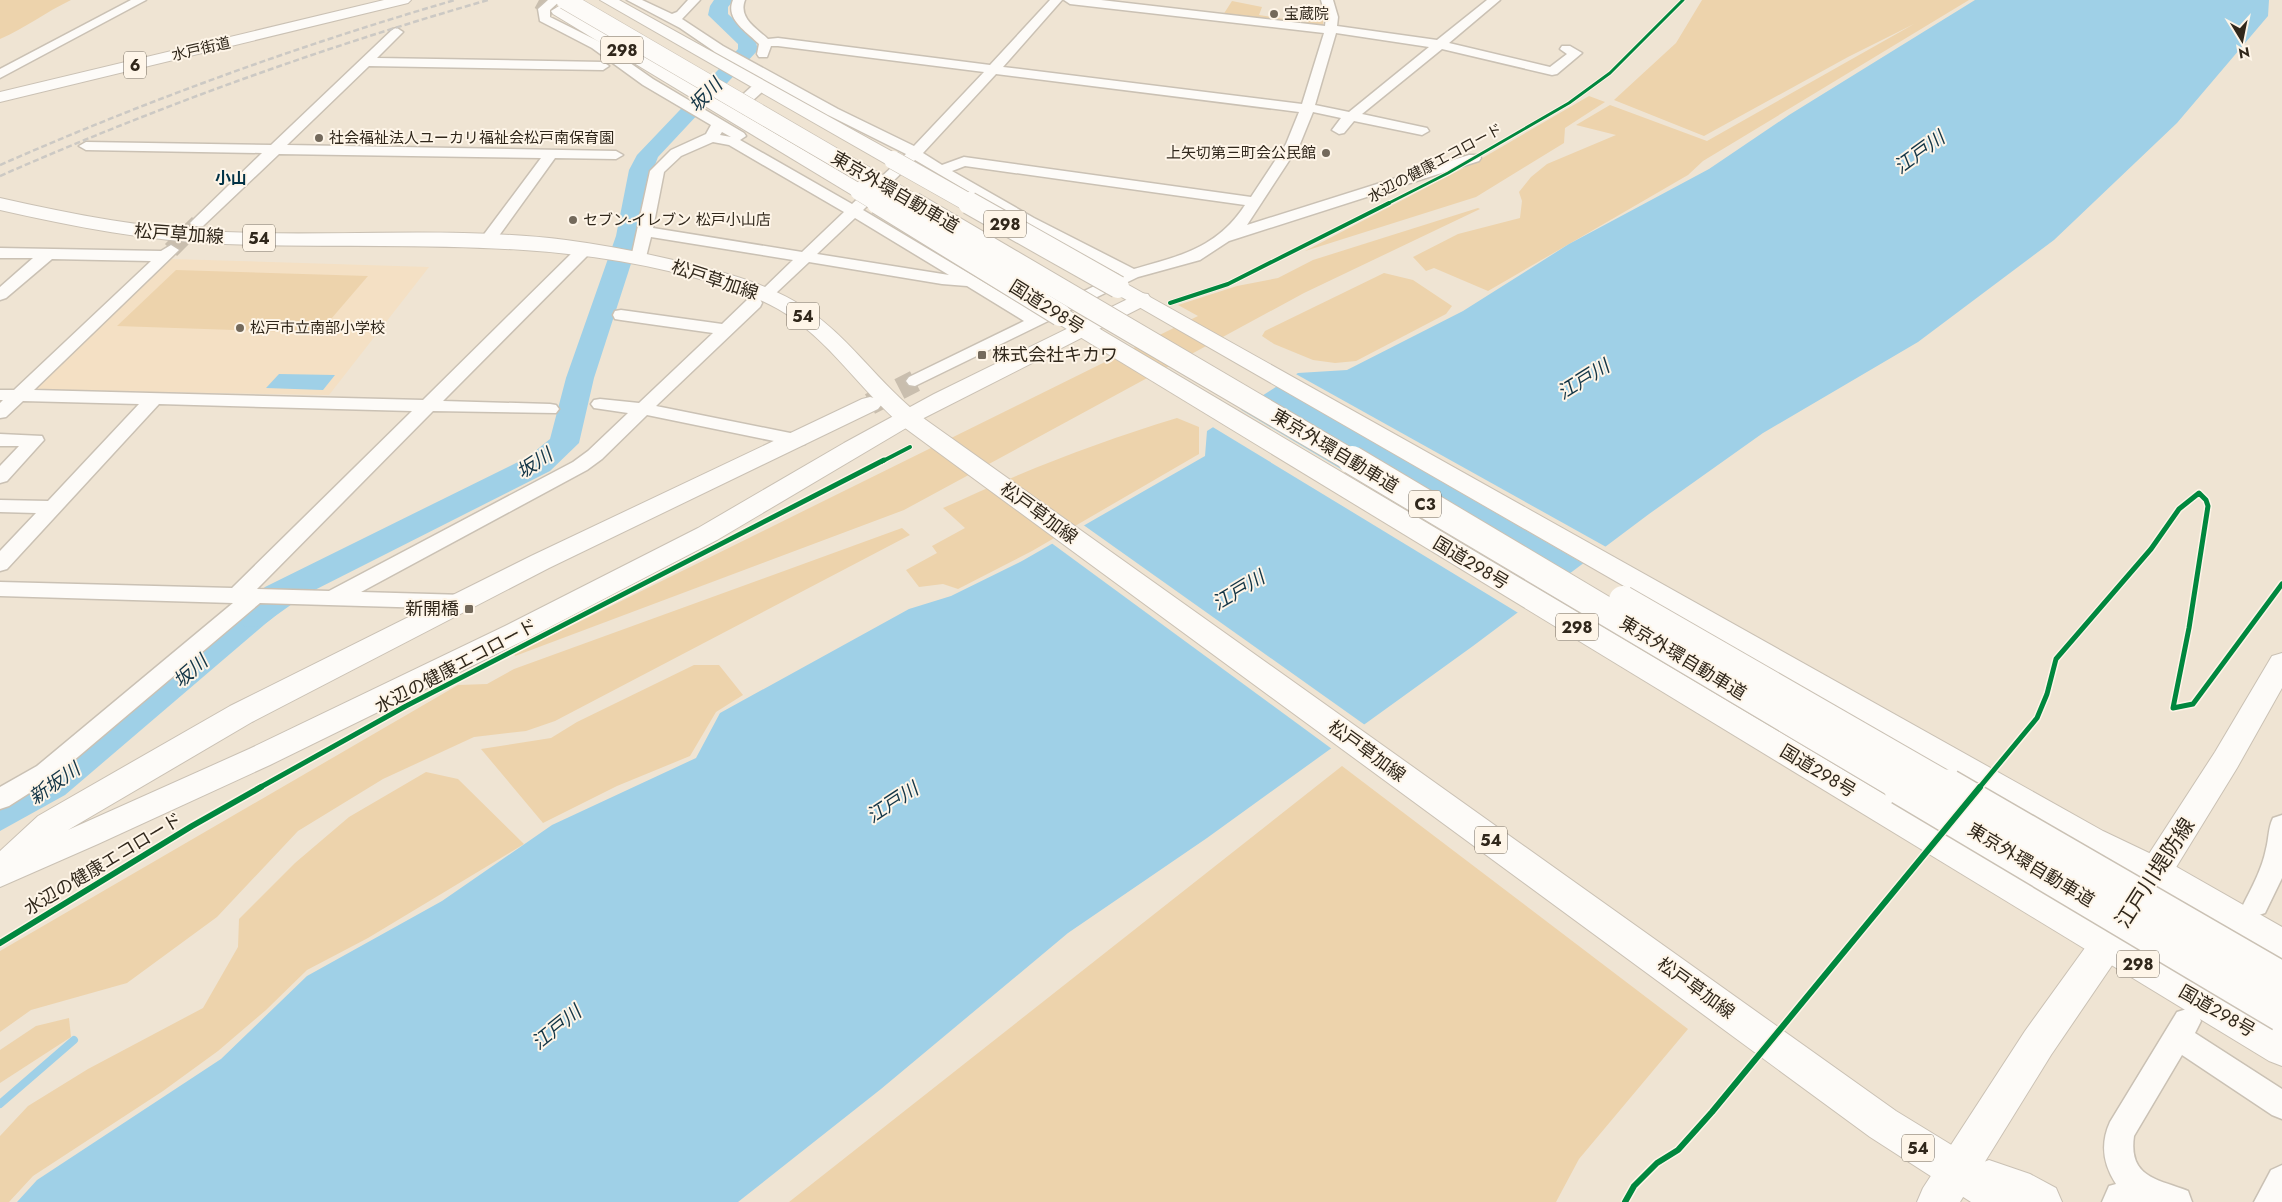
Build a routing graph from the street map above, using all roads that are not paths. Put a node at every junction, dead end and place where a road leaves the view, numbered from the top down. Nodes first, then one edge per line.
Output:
1 (140, 0) edge
2 (379, 0) edge
3 (403, 0) edge
4 (588, 0) tunnel mouth
5 (608, 0) edge
6 (632, 0) edge
7 (694, 0) edge
8 (739, 0) edge
9 (1056, 0) edge
10 (1070, 0) edge
11 (1328, 0) edge
12 (1494, 0) edge
13 (560, 4) edge
14 (667, 24) junction
15 (1331, 29) junction
16 (270, 32) junction
17 (397, 32) dead end
18 (241, 34) junction
19 (765, 42) junction
20 (1437, 44) junction
21 (1566, 49) dead end
22 (364, 62) junction
23 (603, 66) dead end
24 (994, 69) junction
25 (748, 71) junction
26 (0, 74) edge
27 (784, 81) dead end
28 (0, 88) edge
29 (756, 90) dead end
30 (0, 92) edge
31 (681, 96) junction
32 (0, 97) edge
33 (0, 103) edge
34 (1307, 108) junction
35 (1352, 115) junction
36 (717, 117) junction
37 (868, 127) junction
38 (1339, 130) dead end
39 (1422, 131) dead end
40 (86, 146) dead end
41 (274, 149) junction
42 (552, 153) junction
43 (915, 154) junction
44 (616, 155) dead end
45 (1474, 158) dead end
46 (941, 170) junction
47 (1254, 202) junction
48 (0, 204) edge
49 (848, 207) junction
50 (198, 223) tunnel mouth
51 (644, 231) junction
52 (1223, 238) junction
53 (487, 240) junction
54 (595, 250) junction
55 (0, 253) edge
56 (48, 254) junction
57 (805, 256) junction
58 (636, 257) junction
59 (971, 281) junction
60 (1130, 287) junction
61 (770, 290) dead end
62 (0, 294) edge
63 (754, 304) dead end
64 (620, 315) dead end
65 (1036, 321) junction
66 (1070, 322) junction
67 (728, 330) junction
68 (915, 381) tunnel mouth
69 (0, 395) edge
70 (19, 395) junction
71 (154, 399) junction
72 (600, 404) dead end
73 (870, 404) tunnel mouth
74 (430, 405) junction
75 (550, 409) dead end
76 (642, 409) junction
77 (0, 413) edge
78 (908, 417) junction
79 (0, 440) edge
80 (798, 440) junction
81 (0, 477) edge
82 (0, 506) edge
83 (53, 506) junction
84 (0, 564) edge
85 (0, 589) edge
86 (246, 596) junction
87 (325, 598) junction
88 (465, 602) junction
89 (2282, 663) edge
90 (0, 799) edge
91 (2281, 833) edge
92 (0, 872) edge
93 (2156, 872) junction
94 (2259, 930) edge
95 (2108, 946) junction
96 (2282, 980) edge
97 (2282, 1014) edge
98 (2197, 1015) junction
99 (2282, 1049) edge
100 (2282, 1105) edge
101 (1956, 1168) junction
102 (2282, 1180) edge
103 (2128, 1196) edge
104 (2022, 1197) edge
105 (1937, 1202) edge
106 (2177, 1202) edge
107 (2269, 1202) edge

1 - 26 street
2 - 18 main road, 水戸街道 / 6
3 - 16 main road, 水戸街道 / 6
4 - 96 main road, 東京外環自動車道 / C3, bridge
5 - 14 main road, 298
6 - 14 street
7 - 14 street
8 - 19 street
9 - 24 street
10 - 15 street
11 - 15 street
12 - 20 street
13 - 31 main road, 298
13 - 31 street
13 - 97 main road, 東京外環自動車道 / C3, bridge
14 - 25 main road, 298
15 - 20 street
15 - 34 street
16 - 32 main road, 水戸街道 / 6
16 - 33 main road
17 - 22 street
18 - 28 main road
18 - 30 main road, 水戸街道 / 6
19 - 24 street
19 - 25 street
20 - 21 street
20 - 35 street
22 - 23 street
22 - 41 street
24 - 34 street
24 - 43 street
25 - 37 street
25 - 60 main road, 298, bridge
27 - 37 street
29 - 36 street
31 - 36 main road, 国道298号
34 - 35 street
34 - 47 street
35 - 38 street
35 - 39 street
36 - 49 street
36 - 49 street
36 - 51 street
36 - 66 main road, 国道298号 / 298, bridge
37 - 43 street
40 - 41 street
41 - 42 street
41 - 50 street
42 - 44 street
42 - 53 street
43 - 46 street
43 - 49 street
45 - 52 street
46 - 47 street
46 - 60 street
47 - 52 street
48 - 53 main road, 松戸草加線 / 54
49 - 57 street
49 - 59 street
51 - 57 street
51 - 58 street
52 - 60 street
53 - 54 main road, 松戸草加線 / 54
54 - 58 main road, 松戸草加線 / 54
54 - 74 street
55 - 56 street
56 - 62 street
56 - 70 street
57 - 59 street
57 - 61 street
58 - 78 main road, 松戸草加線 / 54
59 - 65 street
60 - 65 street
60 - 66 main road
60 - 93 main road, 298
63 - 67 street
64 - 67 street
65 - 68 street
66 - 78 main road
66 - 95 main road, 国道298号 / 298
67 - 76 street
69 - 70 street
70 - 71 street
70 - 77 street
71 - 74 street
71 - 83 street
72 - 76 street
73 - 80 main road
74 - 75 street
74 - 86 street
76 - 80 street
76 - 87 street
78 - 92 main road
78 - 101 main road, 松戸草加線 / 54
79 - 81 street
80 - 88 main road
82 - 83 street
83 - 84 street
85 - 86 street
86 - 87 street
86 - 90 street
87 - 88 street
88 - 92 main road
89 - 93 main road, 江戸川堤防線
91 - 94 street
93 - 94 main road, 298
93 - 95 main road, 江戸川堤防線
94 - 98 street
95 - 98 main road, 国道298号 / 298
95 - 101 main road, 江戸川堤防線
98 - 99 main road, 国道298号 / 298
98 - 100 street
98 - 103 street
101 - 104 main road, 松戸草加線 / 54
101 - 105 main road, 江戸川堤防線
102 - 107 street
103 - 106 street

